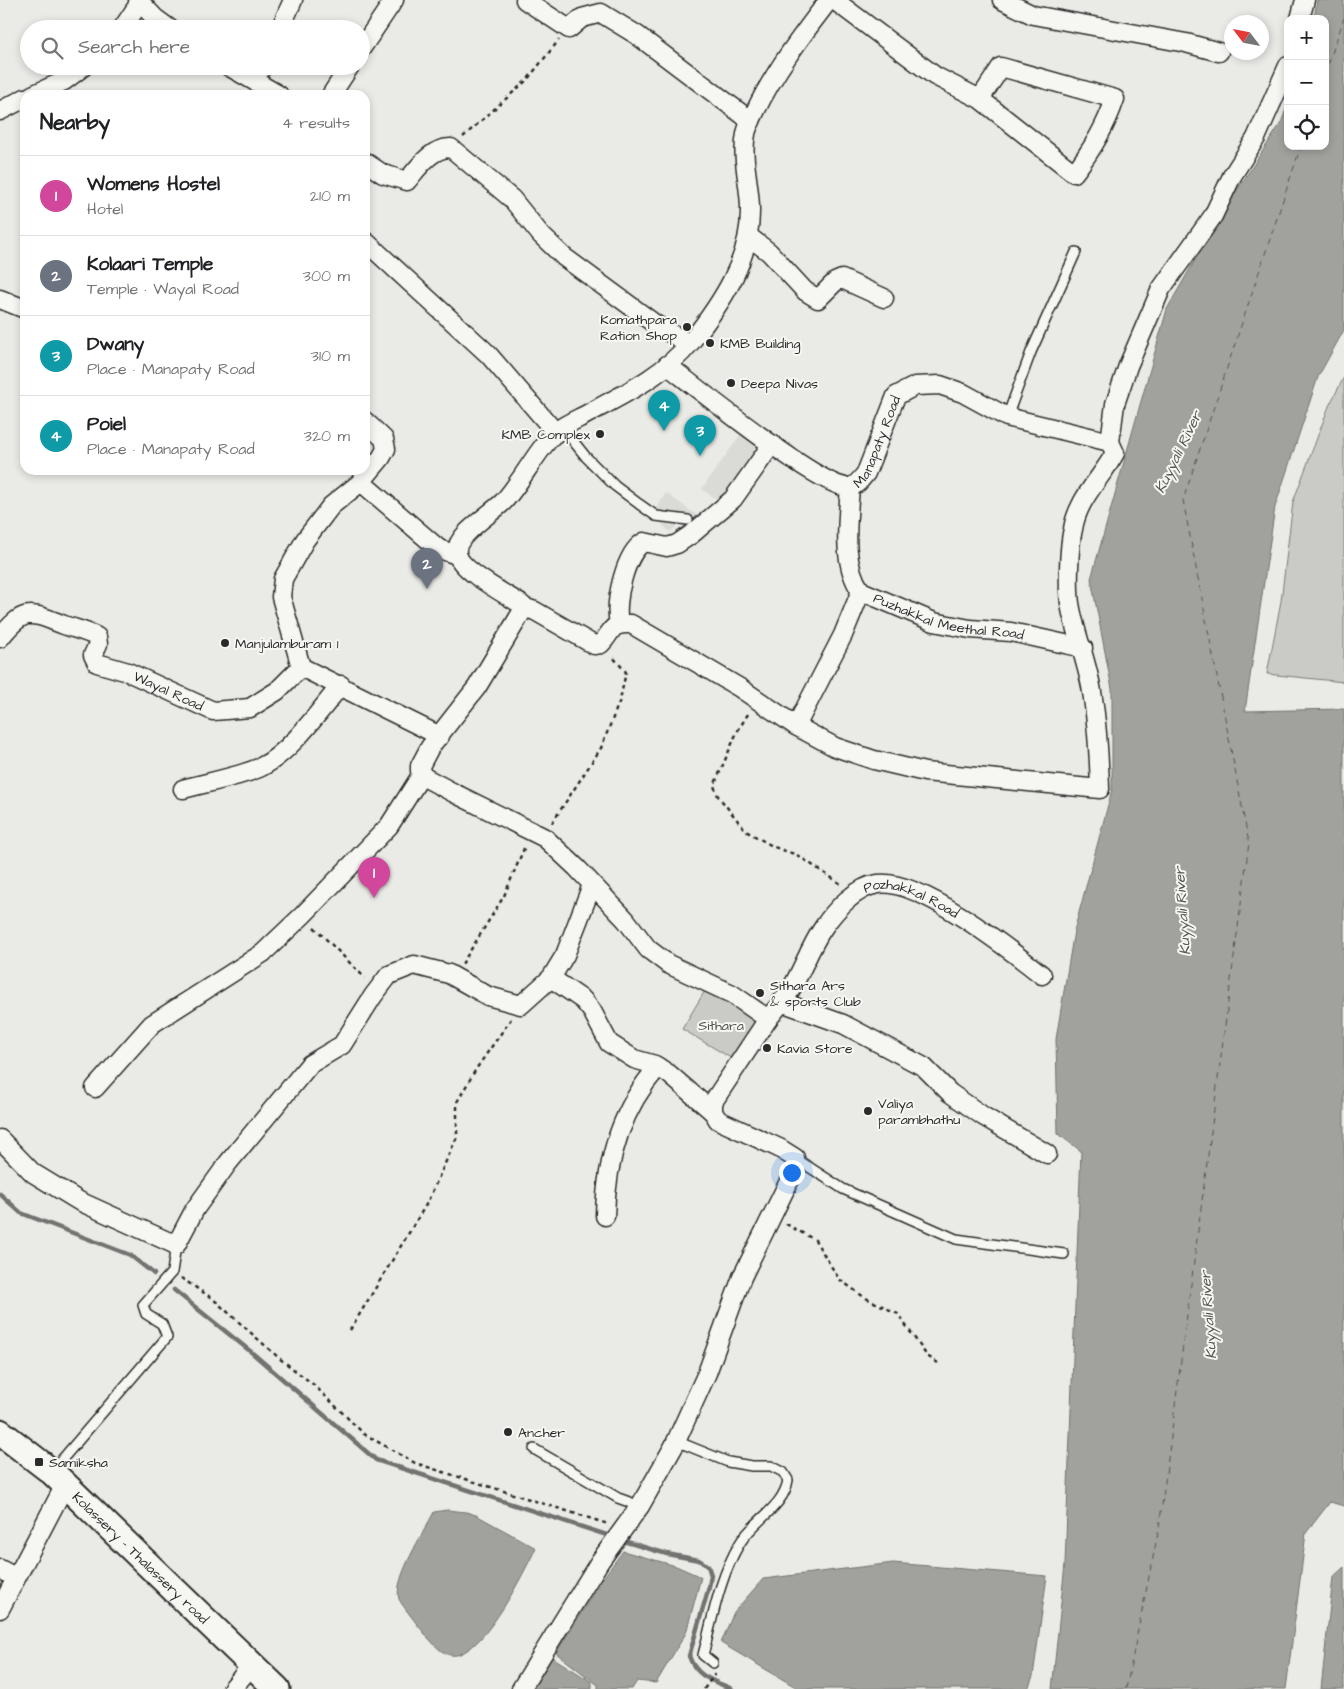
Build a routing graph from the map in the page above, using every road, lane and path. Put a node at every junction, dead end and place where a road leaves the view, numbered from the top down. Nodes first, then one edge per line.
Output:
1 (293, 0) edge
2 (394, 0) edge
3 (525, 0) edge
4 (829, 0) edge
5 (834, 0) edge
6 (1002, 0) edge
7 (1304, 0) edge
8 (139, 1) edge
9 (1301, 15) edge
10 (127, 20) edge
11 (158, 20) edge
12 (284, 20) edge
13 (568, 29) junction
14 (370, 36) edge
15 (1219, 52) dead end
16 (72, 75) edge
17 (259, 75) edge
18 (344, 75) edge
19 (1284, 75) edge
20 (43, 90) edge
21 (274, 90) edge
22 (334, 90) edge
23 (980, 99) junction
24 (20, 101) edge
25 (0, 112) edge
26 (751, 122) junction
27 (444, 148) junction
28 (370, 169) edge
29 (748, 236) junction
30 (370, 246) edge
31 (1076, 252) dead end
32 (884, 298) dead end
33 (0, 300) edge
34 (20, 307) edge
35 (689, 344) junction
36 (667, 365) junction
37 (1007, 416) junction
38 (370, 426) edge
39 (559, 430) junction
40 (1110, 442) junction
41 (772, 444) junction
42 (370, 472) edge
43 (368, 475) edge
44 (362, 482) junction
45 (850, 487) junction
46 (688, 520) dead end
47 (457, 555) junction
48 (861, 591) junction
49 (524, 607) junction
50 (619, 623) junction
51 (0, 638) edge
52 (601, 644) junction
53 (1083, 648) junction
54 (301, 668) junction
55 (341, 685) junction
56 (756, 700) junction
57 (796, 726) junction
58 (440, 736) junction
59 (422, 774) junction
60 (183, 789) dead end
61 (538, 836) junction
62 (592, 885) junction
63 (857, 893) junction
64 (303, 915) junction
65 (1042, 975) dead end
66 (454, 976) junction
67 (551, 978) junction
68 (376, 992) junction
69 (781, 1002) junction
70 (521, 1005) junction
71 (768, 1019) junction
72 (658, 1067) junction
73 (95, 1088) dead end
74 (713, 1112) junction
75 (0, 1140) edge
76 (1048, 1154) dead end
77 (795, 1158) junction
78 (772, 1215) junction
79 (605, 1216) dead end
80 (176, 1246) junction
81 (1064, 1254) dead end
82 (172, 1272) junction
83 (350, 1330) dead end
84 (938, 1363) dead end
85 (0, 1432) edge
86 (676, 1441) junction
87 (534, 1449) dead end
88 (58, 1478) junction
89 (640, 1506) junction
90 (629, 1524) junction
91 (8, 1573) edge
92 (0, 1609) edge
93 (251, 1666) junction
94 (716, 1666) joint
95 (232, 1689) edge
96 (277, 1689) edge
97 (521, 1689) edge
98 (704, 1689) edge

1 - 12 street
2 - 14 street
3 - 13 street
4 - 26 street
5 - 23 street
6 - 15 street
7 - 9 street
8 - 10 street
8 - 11 street
13 - 26 street
13 - 27 path
16 - 20 street
17 - 21 street
18 - 22 street
19 - 40 street
23 - 23 street
24 - 25 street
26 - 29 street
27 - 28 street
27 - 35 street
29 - 32 street
29 - 35 street
30 - 39 street
31 - 37 lane
33 - 34 street
35 - 36 street
36 - 39 street
36 - 41 street, Manapaty Road
37 - 40 street, Manapaty Road
37 - 45 street, Manapaty Road
38 - 42 street
39 - 46 lane
39 - 47 street
40 - 53 street
41 - 45 street, Manapaty Road
41 - 50 street
43 - 44 street
44 - 47 street
44 - 54 street
45 - 48 street, Puzhakkal Meethal Road
47 - 49 street
48 - 53 street, Puzhakkal Meethal Road
48 - 57 street
49 - 52 street
49 - 58 street
50 - 52 street
50 - 56 street
51 - 54 street, Wayal Road
52 - 61 path
53 - 57 street
54 - 55 street
55 - 58 street
55 - 60 street
56 - 57 street
56 - 63 path
58 - 59 street
59 - 61 street
59 - 64 street
61 - 62 street
61 - 66 path
62 - 67 street
62 - 71 street
63 - 65 street, Pozhakkal Road
63 - 69 street, Pozhakkal Road
64 - 68 path
64 - 73 street
66 - 68 street
66 - 70 street
67 - 70 street
67 - 72 street
68 - 80 street
69 - 71 street, Pozhakkal Road
69 - 76 street
70 - 83 path
71 - 74 street, Pozhakkal Road
72 - 74 street
72 - 79 street
74 - 77 street
75 - 80 street
77 - 78 street
77 - 81 lane
78 - 84 path
78 - 86 street
80 - 82 lane
82 - 88 lane
82 - 90 path
85 - 88 main road, Kolassery - Thalassery road
86 - 89 street
86 - 94 lane
87 - 89 lane
88 - 91 street
88 - 93 main road, Kolassery - Thalassery road
89 - 90 street
90 - 97 street
91 - 92 street
93 - 95 street
93 - 96 main road, Kolassery - Thalassery road
94 - 98 path

